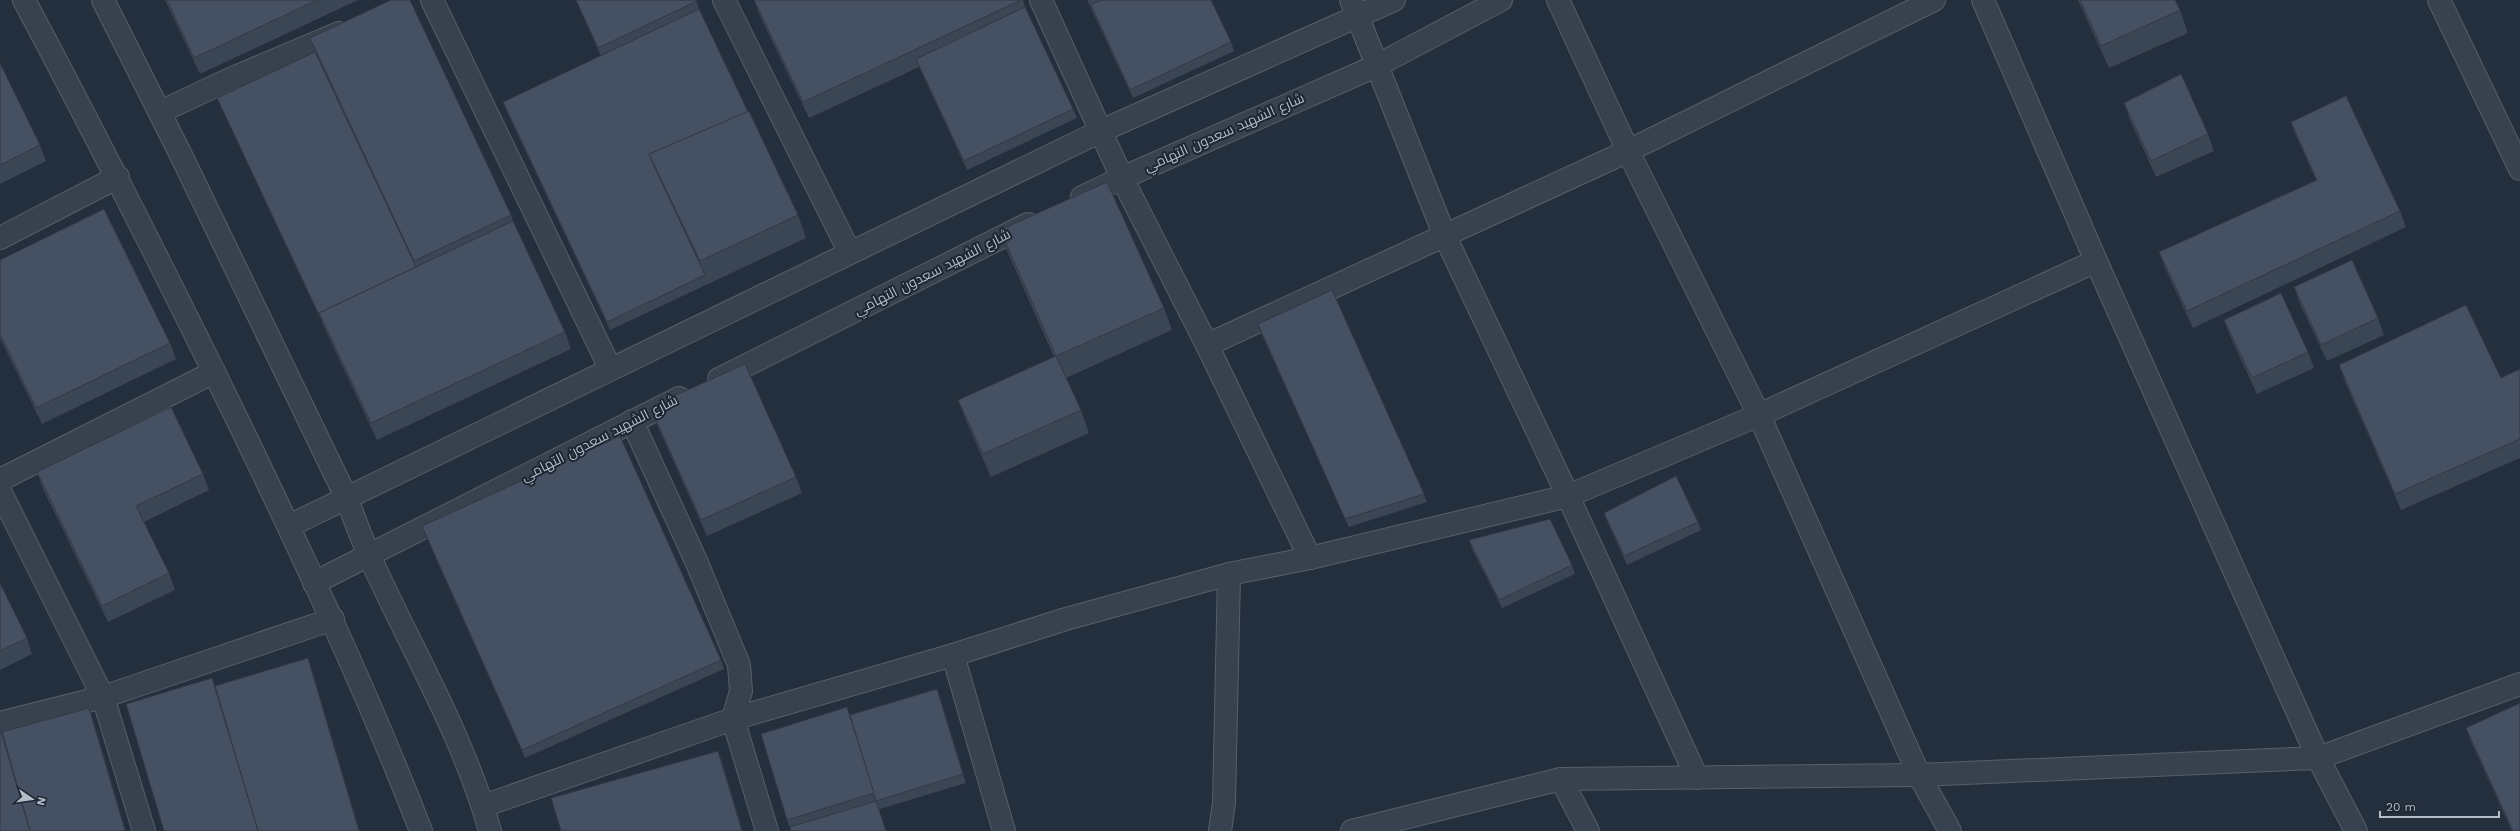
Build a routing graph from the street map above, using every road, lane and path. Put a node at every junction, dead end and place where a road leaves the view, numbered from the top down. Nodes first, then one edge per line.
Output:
1 (24, 0) edge
2 (104, 0) edge
3 (432, 0) edge
4 (724, 0) edge
5 (1041, 0) edge
6 (1394, 0) edge
7 (1501, 0) edge
8 (1558, 0) edge
9 (1934, 0) edge
10 (1983, 0) edge
11 (2439, 0) edge
12 (1355, 9) edge
13 (355, 24) edge
14 (1376, 66) junction
15 (160, 112) junction
16 (1101, 131) junction
17 (1628, 151) junction
18 (2520, 169) edge
19 (118, 177) junction
20 (1122, 178) junction
21 (1065, 206) edge
22 (1044, 216) edge
23 (1444, 234) junction
24 (0, 238) edge
25 (850, 253) junction
26 (2096, 261) junction
27 (1207, 345) junction
28 (610, 368) junction
29 (214, 372) junction
30 (1759, 415) junction
31 (632, 421) junction
32 (0, 480) edge
33 (0, 491) edge
34 (1568, 496) junction
35 (347, 499) junction
36 (289, 526) junction
37 (368, 555) junction
38 (1310, 558) junction
39 (1229, 574) junction
40 (314, 583) junction
41 (333, 619) junction
42 (953, 655) junction
43 (2520, 684) edge
44 (102, 697) junction
45 (733, 719) junction
46 (0, 723) edge
47 (2318, 758) junction
48 (1920, 775) junction
49 (1696, 778) junction
50 (1561, 779) junction
51 (483, 806) junction
52 (1375, 829) edge
53 (144, 831) edge
54 (421, 831) edge
55 (490, 831) edge
56 (767, 831) edge
57 (1004, 831) edge
58 (1220, 831) edge
59 (1352, 831) edge
60 (1588, 831) edge
61 (1950, 831) edge
62 (2356, 831) edge

1 - 19 street
2 - 15 street
3 - 28 street
4 - 25 street
5 - 16 street
6 - 12 street
7 - 14 street, شارع الشهيد سعدون التهامي
8 - 17 street
9 - 17 street
10 - 26 street
11 - 18 street
12 - 14 street
12 - 16 street
13 - 15 street
14 - 20 street, شارع الشهيد سعدون التهامي
14 - 23 street
15 - 35 street
16 - 20 street
16 - 25 street
17 - 23 street
17 - 30 street
19 - 24 street
19 - 29 street
20 - 21 street, شارع الشهيد سعدون التهامي
20 - 27 street
22 - 31 street, شارع الشهيد سعدون التهامي
23 - 27 street
23 - 34 street
25 - 28 street
26 - 30 street
26 - 47 street
27 - 38 street
28 - 35 street
29 - 32 street
29 - 36 street
30 - 34 street
30 - 48 street
31 - 37 street, شارع الشهيد سعدون التهامي
31 - 45 street
33 - 44 street
34 - 38 street
34 - 49 street
35 - 36 street
35 - 37 street
36 - 40 street
37 - 40 street, شارع الشهيد سعدون التهامي
37 - 51 street
38 - 39 street
39 - 42 street
39 - 58 street
40 - 41 street
41 - 44 street
41 - 54 street
42 - 45 street
42 - 57 street
43 - 47 street
44 - 46 street
44 - 53 street
45 - 51 street
45 - 56 street
47 - 48 street
47 - 62 street
48 - 49 street
48 - 61 street
49 - 50 street
50 - 52 street
50 - 60 street
51 - 55 street
52 - 59 street

